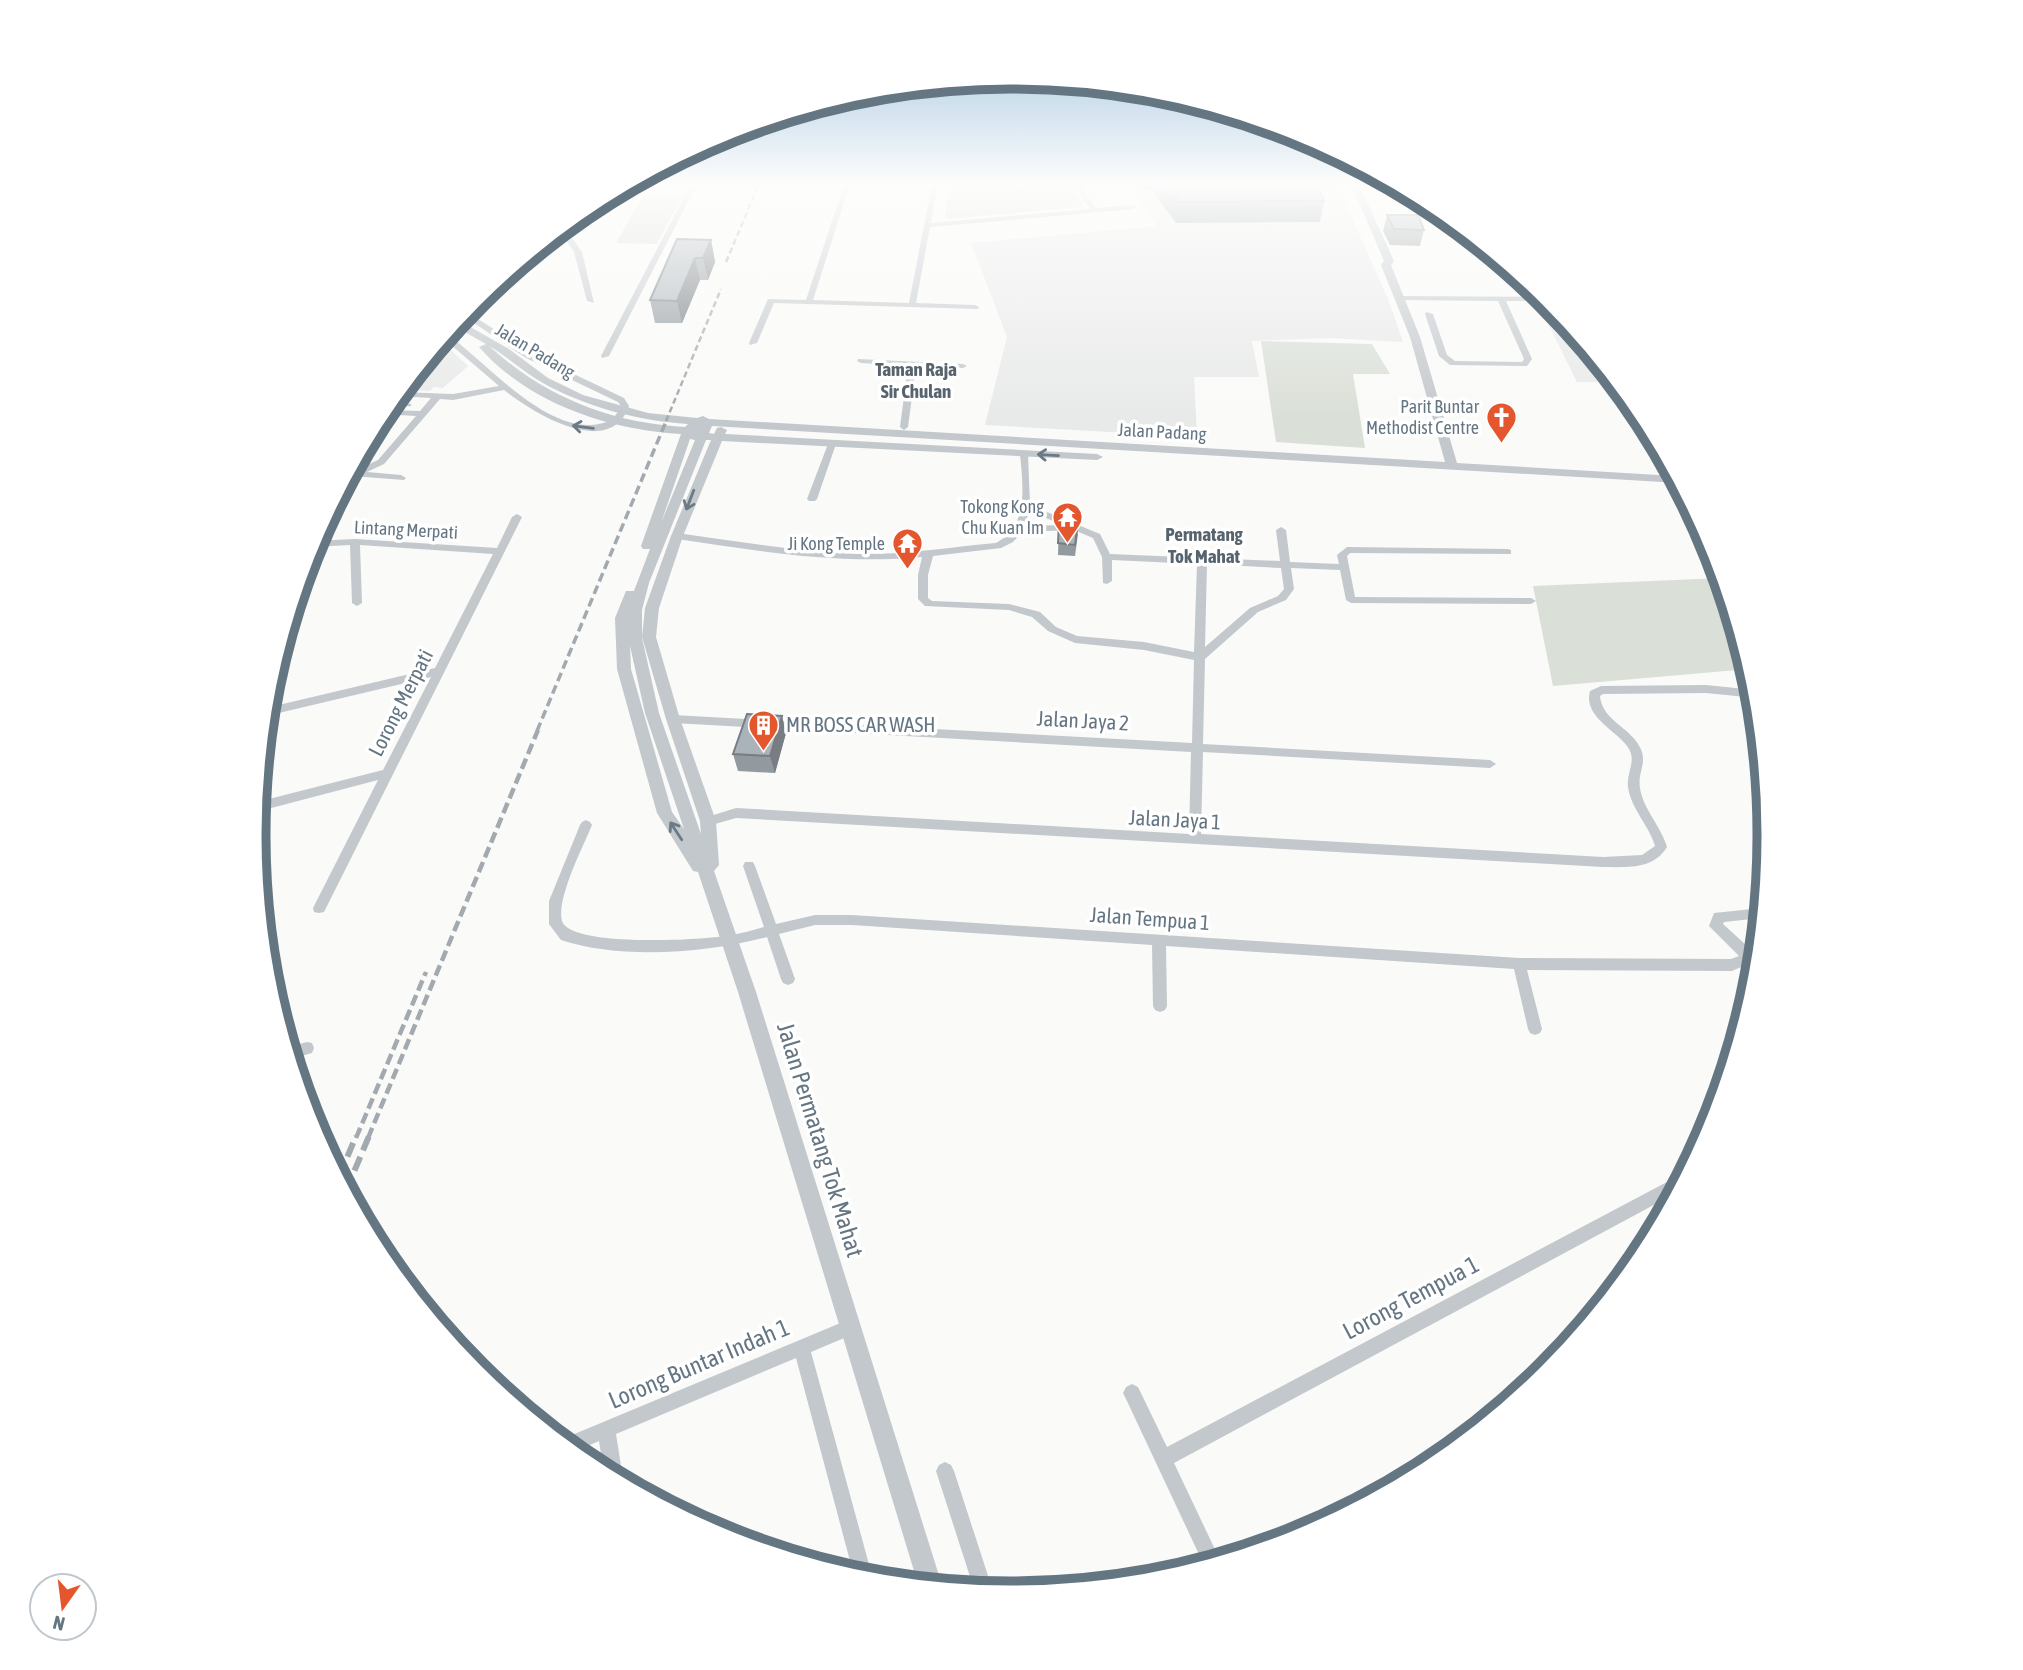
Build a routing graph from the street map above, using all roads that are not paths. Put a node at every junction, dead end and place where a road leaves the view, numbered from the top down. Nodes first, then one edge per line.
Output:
1 (580, 262) edge
2 (655, 262) edge
3 (822, 262) edge
4 (920, 262) edge
5 (1382, 262) edge
6 (1388, 262) edge
7 (1386, 265) junction
8 (1399, 298) junction
9 (1501, 298) junction
10 (1529, 299) edge
11 (590, 301) dead end
12 (809, 302) junction
13 (912, 305) junction
14 (975, 307) dead end
15 (1429, 314) dead end
16 (473, 319) edge
17 (464, 329) edge
18 (471, 334) junction
19 (452, 342) edge
20 (753, 343) dead end
21 (605, 356) dead end
22 (861, 362) dead end
23 (912, 364) junction
24 (963, 366) dead end
25 (507, 387) junction
26 (410, 395) edge
27 (438, 397) junction
28 (397, 413) edge
29 (731, 413) junction
30 (422, 414) junction
31 (904, 426) junction
32 (645, 428) junction
33 (709, 430) junction
34 (685, 436) junction
35 (755, 440) junction
36 (832, 444) junction
37 (1024, 454) junction
38 (1337, 459) junction
39 (705, 463) junction
40 (1452, 466) junction
41 (681, 467) junction
42 (362, 470) edge
43 (359, 475) edge
44 (401, 478) dead end
45 (1666, 479) edge
46 (812, 499) dead end
47 (1026, 506) junction
48 (517, 517) dead end
49 (1077, 528) junction
50 (1022, 529) junction
51 (1281, 530) dead end
52 (677, 536) junction
53 (355, 542) junction
54 (326, 543) edge
55 (499, 551) junction
56 (1508, 552) dead end
57 (929, 554) junction
58 (1107, 557) junction
59 (1202, 562) junction
60 (1286, 565) junction
61 (1344, 567) junction
62 (1107, 581) dead end
63 (1531, 601) dead end
64 (357, 603) dead end
65 (1200, 657) junction
66 (439, 671) junction
67 (1743, 693) edge
68 (277, 709) edge
69 (673, 719) junction
70 (1197, 747) junction
71 (1490, 764) dead end
72 (387, 773) junction
73 (267, 804) edge
74 (708, 821) junction
75 (586, 825) dead end
76 (1195, 840) junction
77 (749, 866) dead end
78 (713, 888) junction
79 (319, 908) dead end
80 (1753, 914) edge
81 (772, 933) junction
82 (1159, 940) junction
83 (731, 941) junction
84 (1747, 955) edge
85 (1746, 962) edge
86 (1519, 964) junction
87 (788, 979) dead end
88 (1160, 1006) dead end
89 (1535, 1029) dead end
90 (307, 1048) dead end
91 (298, 1050) edge
92 (1667, 1189) edge
93 (850, 1327) junction
94 (801, 1347) junction
95 (1132, 1393) dead end
96 (606, 1429) junction
97 (578, 1441) edge
98 (1163, 1459) junction
99 (612, 1464) edge
100 (945, 1471) dead end
101 (1208, 1554) edge
102 (860, 1565) edge
103 (927, 1575) edge
104 (981, 1580) edge

1 - 11 street
2 - 21 street
3 - 12 street
4 - 13 street
5 - 7 street
6 - 7 street
7 - 8 street
8 - 9 street
8 - 40 street
9 - 10 street
9 - 15 street
12 - 13 street
12 - 20 street
13 - 14 street
16 -> 25 street
17 - 18 street, Jalan Padang
18 - 32 street, Jalan Padang
18 - 33 street, Jalan Padang
19 - 25 street
22 - 23 street
23 - 24 street
23 - 31 street
25 - 27 street
26 - 27 street
27 - 30 street
28 - 30 street
29 - 31 street
29 - 33 street
29 - 34 street
30 - 42 street
31 - 38 street
32 - 33 street, Jalan Padang
32 - 41 street
33 - 34 street
33 - 35 street
33 - 38 street, Jalan Padang
33 - 39 street
33 - 41 street
34 - 41 street
35 - 36 street
35 - 39 street
36 - 37 street
36 - 46 street
38 -> 37 street
37 - 47 street
38 - 40 street, Jalan Padang
39 - 41 street
39 -> 52 street
40 - 45 street, Jalan Padang
41 - 78 street, Jalan Permatang Tok Mahat
78 -> 41 street
43 - 44 street
47 - 49 street
47 - 50 street
48 - 55 street, Lorong Merpati
49 - 50 street
49 - 58 street
50 - 57 street
51 - 60 street
52 - 57 street
52 - 69 street
53 - 54 street, Lintang Merpati
53 - 55 street, Lintang Merpati
53 - 64 street
55 - 66 street, Lorong Merpati
56 - 61 street
57 - 65 street
58 - 59 street
58 - 62 street
59 - 60 street
59 - 65 street
60 - 61 street
60 - 65 street
61 - 63 street
65 - 70 street
66 - 68 street
66 - 72 street, Lorong Merpati
67 - 76 street, Jalan Jaya 1
69 - 70 street, Jalan Jaya 2
69 - 74 street
70 - 71 street, Jalan Jaya 2
70 - 76 street
72 - 73 street
72 - 79 street, Lorong Merpati
74 - 76 street, Jalan Jaya 1
74 - 78 street
75 - 83 street, Jalan Tempua 1
77 - 81 street
78 - 83 street, Jalan Permatang Tok Mahat
80 - 84 street
81 - 82 street, Jalan Tempua 1
81 - 83 street, Jalan Tempua 1
81 - 87 street
82 - 86 street, Jalan Tempua 1
82 - 88 street
83 - 93 street, Jalan Permatang Tok Mahat
85 - 86 street, Jalan Tempua 1
86 - 89 street
90 - 91 street
92 - 98 street, Lorong Tempua 1
93 - 94 street, Lorong Buntar Indah 1
93 - 103 street, Jalan Permatang Tok Mahat
94 - 96 street, Lorong Buntar Indah 1
94 - 102 street
95 - 98 street
96 - 97 street, Lorong Buntar Indah 1
96 - 99 street
98 - 101 street
100 - 104 street

